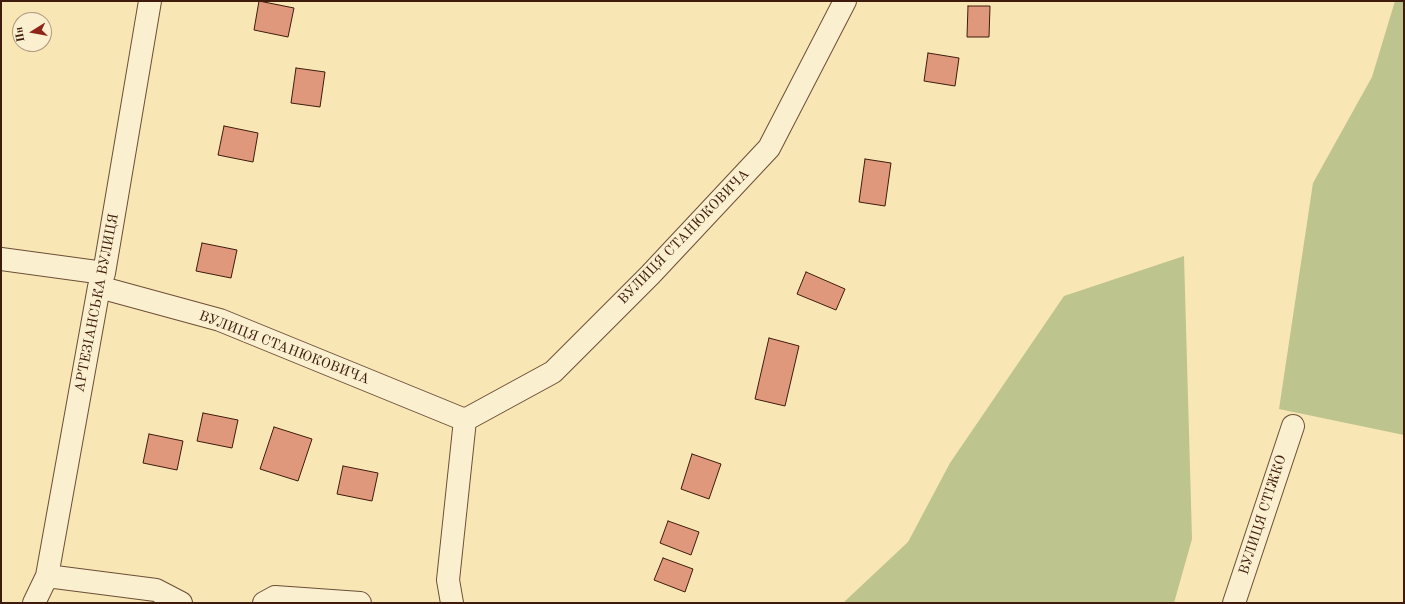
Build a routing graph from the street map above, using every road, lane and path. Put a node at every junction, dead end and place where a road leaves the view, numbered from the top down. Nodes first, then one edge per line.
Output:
1 (150, 1) edge
2 (845, 1) edge
3 (1, 259) edge
4 (101, 280) junction
5 (464, 420) junction
6 (1293, 426) dead end
7 (47, 576) junction
8 (34, 603) edge
9 (181, 603) edge
10 (264, 603) edge
11 (360, 603) edge
12 (452, 603) edge
13 (1234, 603) edge

1 - 4 street, АРТЕЗІАНСЬКА ВУЛИЦЯ
2 - 5 street, ВУЛИЦЯ СТАНЮКОВИЧА
3 - 4 street, ВУЛИЦЯ СТАНЮКОВИЧА
4 - 5 street, ВУЛИЦЯ СТАНЮКОВИЧА
4 - 7 street, АРТЕЗІАНСЬКА ВУЛИЦЯ
5 - 12 street
6 - 13 street, ВУЛИЦЯ СТІЖКО
7 - 8 street, АРТЕЗІАНСЬКА ВУЛИЦЯ
7 - 9 street
10 - 11 street

